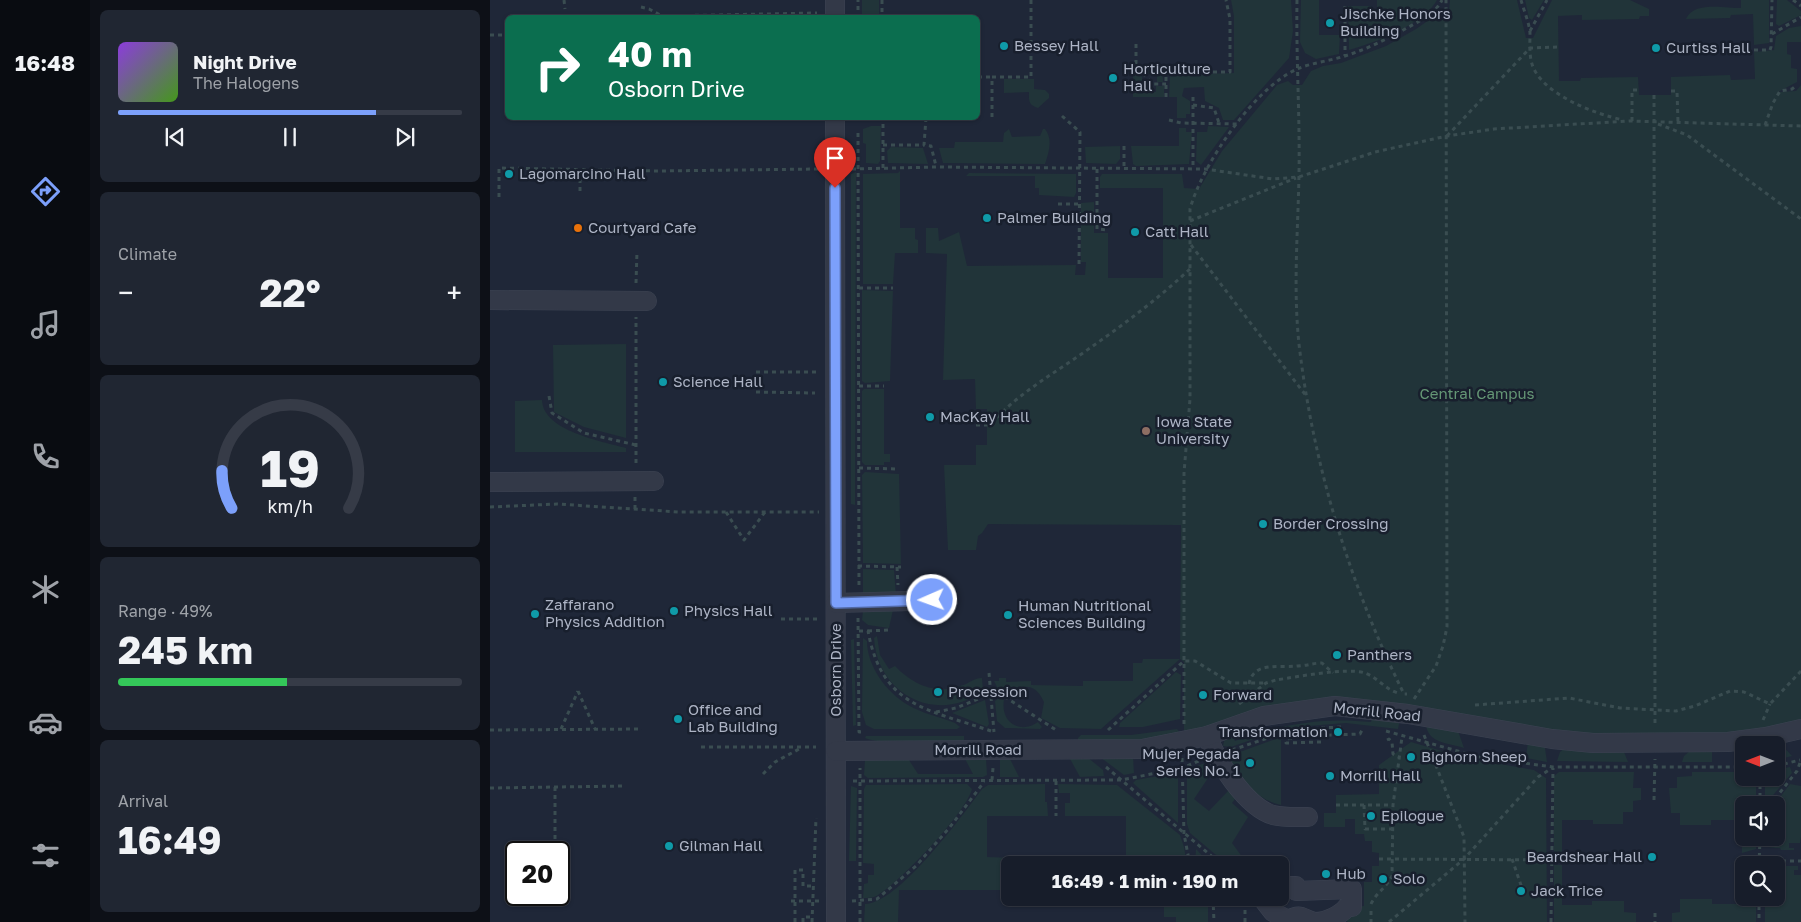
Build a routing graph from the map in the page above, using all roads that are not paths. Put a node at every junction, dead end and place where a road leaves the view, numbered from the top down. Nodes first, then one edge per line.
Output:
1 (835, 120) edge
2 (490, 300) edge
3 (642, 301) road end
4 (490, 482) edge
5 (645, 482) road end
6 (948, 600) dead end
7 (836, 603) junction
8 (1801, 729) edge
9 (1207, 736) junction
10 (836, 751) junction
11 (1308, 817) dead end
12 (1289, 886) edge
13 (1268, 906) edge
14 (836, 922) edge

1 - 7 street, Osborn Drive
2 - 3 street
4 - 5 street
6 - 7 street
7 - 10 street, Osborn Drive
8 - 9 street, Morrill Road
9 - 10 street, Morrill Road
9 - 11 street
10 - 14 street, Osborn Drive
12 - 13 street

